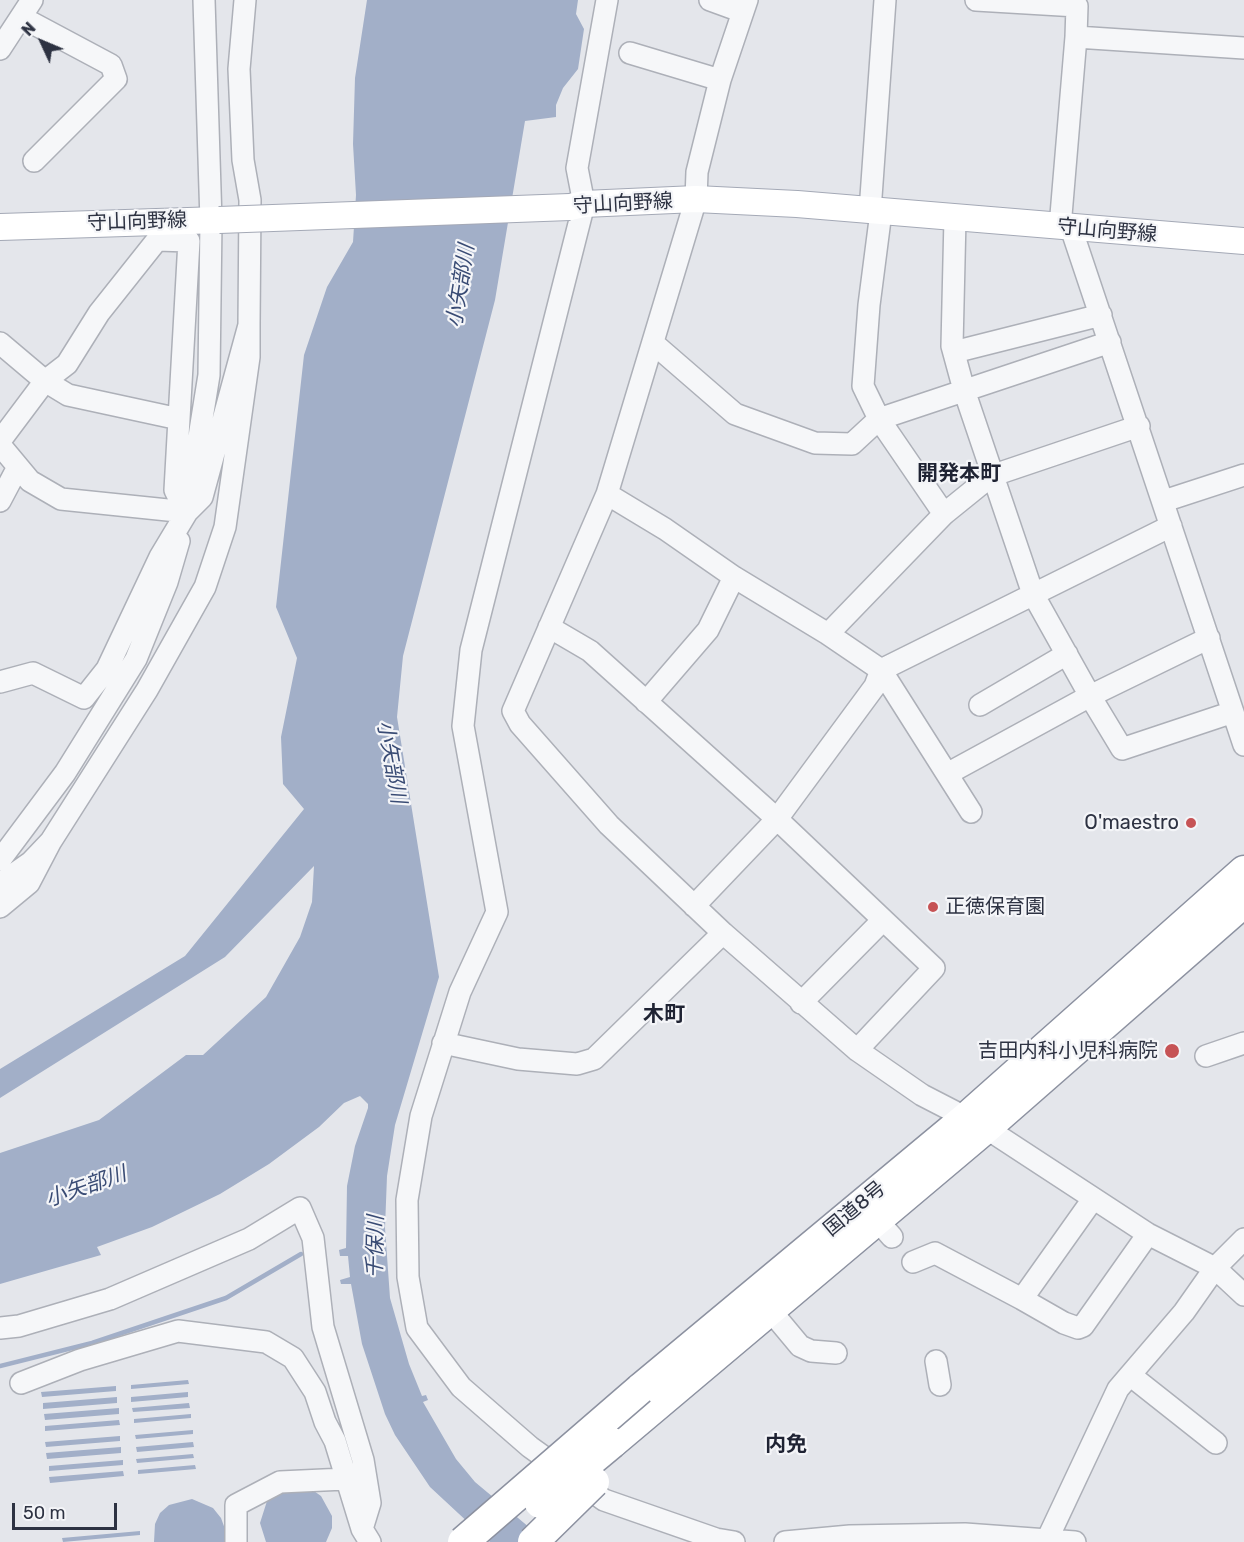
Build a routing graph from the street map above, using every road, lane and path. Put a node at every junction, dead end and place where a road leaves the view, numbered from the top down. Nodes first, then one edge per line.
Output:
1 (245, 0) edge
2 (608, 0) edge
3 (710, 0) edge
4 (885, 0) edge
5 (976, 0) edge
6 (206, 5) edge
7 (745, 6) edge
8 (27, 8) edge
9 (1076, 38) junction
10 (1244, 48) edge
11 (0, 49) edge
12 (630, 53) dead end
13 (720, 80) junction
14 (34, 161) dead end
15 (696, 200) junction
16 (577, 205) junction
17 (876, 212) junction
18 (956, 218) junction
19 (215, 221) junction
20 (0, 227) edge
21 (1066, 228) junction
22 (1244, 241) edge
23 (1101, 315) junction
24 (249, 325) junction
25 (1110, 342) junction
26 (0, 343) edge
27 (653, 343) junction
28 (954, 352) junction
29 (45, 381) junction
30 (964, 390) junction
31 (179, 419) junction
32 (879, 419) junction
33 (1139, 426) junction
34 (0, 443) edge
35 (18, 467) junction
36 (1244, 475) edge
37 (992, 476) junction
38 (607, 494) junction
39 (0, 501) edge
40 (1164, 501) junction
41 (187, 513) junction
42 (944, 514) junction
43 (1171, 526) junction
44 (734, 577) junction
45 (1034, 594) junction
46 (549, 627) junction
47 (828, 634) junction
48 (1209, 638) junction
49 (1067, 654) junction
50 (881, 670) junction
51 (0, 682) edge
52 (1090, 696) junction
53 (646, 702) junction
54 (980, 705) dead end
55 (1233, 712) junction
56 (1244, 746) edge
57 (947, 774) junction
58 (972, 812) dead end
59 (777, 819) junction
60 (51, 841) junction
61 (0, 860) edge
62 (1244, 871) edge
63 (0, 884) edge
64 (1244, 902) edge
65 (694, 906) junction
66 (0, 907) edge
67 (883, 920) junction
68 (723, 933) junction
69 (801, 1003) junction
70 (443, 1043) junction
71 (1244, 1043) edge
72 (857, 1050) junction
73 (1206, 1056) dead end
74 (976, 1123) junction
75 (1093, 1199) junction
76 (1148, 1234) junction
77 (1244, 1239) edge
78 (913, 1262) dead end
79 (1215, 1268) junction
80 (1027, 1287) junction
81 (1244, 1294) edge
82 (770, 1310) junction
83 (0, 1328) edge
84 (836, 1353) dead end
85 (936, 1361) dead end
86 (1130, 1375) junction
87 (21, 1383) dead end
88 (940, 1385) dead end
89 (1216, 1443) dead end
90 (607, 1444) junction
91 (345, 1479) junction
92 (366, 1536) edge
93 (1046, 1541) edge
94 (236, 1542) edge
95 (443, 1542) edge
96 (463, 1542) edge
97 (494, 1542) edge
98 (532, 1542) edge
99 (734, 1542) edge
100 (785, 1542) edge
101 (1075, 1542) edge

1 - 24 street
2 - 16 street
3 - 7 street
4 - 17 street
5 - 9 street
6 - 19 street
7 - 13 street
8 - 11 street
8 - 14 street
9 - 10 street
9 - 21 street
12 - 13 street
13 - 15 street
15 - 16 main road, 守山向野線
15 - 17 main road, 守山向野線
15 - 27 street
16 - 19 main road, 守山向野線, bridge
16 - 70 street
17 - 18 main road, 守山向野線
17 - 32 street
18 - 21 main road, 守山向野線
18 - 28 street
19 - 20 main road, 守山向野線
19 - 41 street
21 - 22 main road, 守山向野線
21 - 23 street
23 - 25 street
23 - 28 street
24 - 41 street
24 - 60 street
25 - 30 street
25 - 33 street
26 - 29 street
27 - 32 street
27 - 38 street
28 - 30 street
29 - 31 street
29 - 31 street
29 - 34 street
30 - 32 street
30 - 37 street
31 - 41 street
32 - 42 street
33 - 37 street
33 - 40 street
34 - 35 street
35 - 39 street
35 - 41 street
36 - 40 street
37 - 42 street
37 - 45 street
38 - 44 street
38 - 46 street
40 - 43 street
41 - 51 street
41 - 61 street
42 - 47 street
43 - 45 street
43 - 48 street
44 - 47 street
44 - 53 street
45 - 49 street
45 - 50 street
46 - 53 street
46 - 65 street
47 - 50 street
48 - 52 street
48 - 55 street
49 - 52 street
49 - 54 street
50 - 57 street
50 - 59 street
52 - 55 street
52 - 57 street
53 - 59 street
55 - 56 street
57 - 58 street
59 - 65 street
59 - 67 street
60 - 63 street
60 - 66 street
62 - 74 highway, 国道8号
64 - 74 highway, 国道8号
65 - 68 street
67 - 69 street
67 - 72 street
68 - 69 street
68 - 70 street
69 - 72 street
70 - 99 street
71 - 73 street
72 - 74 street
74 - 75 street
74 - 82 highway, 国道8号
74 - 90 highway, 国道8号, bridge
75 - 76 street
75 - 80 street
76 - 79 street
76 - 80 street
77 - 79 street
78 - 80 street
79 - 81 street
79 - 86 street
82 - 84 street
82 - 90 highway, 国道8号
83 - 92 street
85 - 88 street
86 - 89 street
86 - 93 street
87 - 91 street
90 - 95 highway, bridge
90 - 96 highway, 国道8号, bridge
90 - 97 highway, 国道8号, bridge
90 - 98 highway, bridge
91 - 92 street
91 - 94 street
93 - 100 street
93 - 101 street

